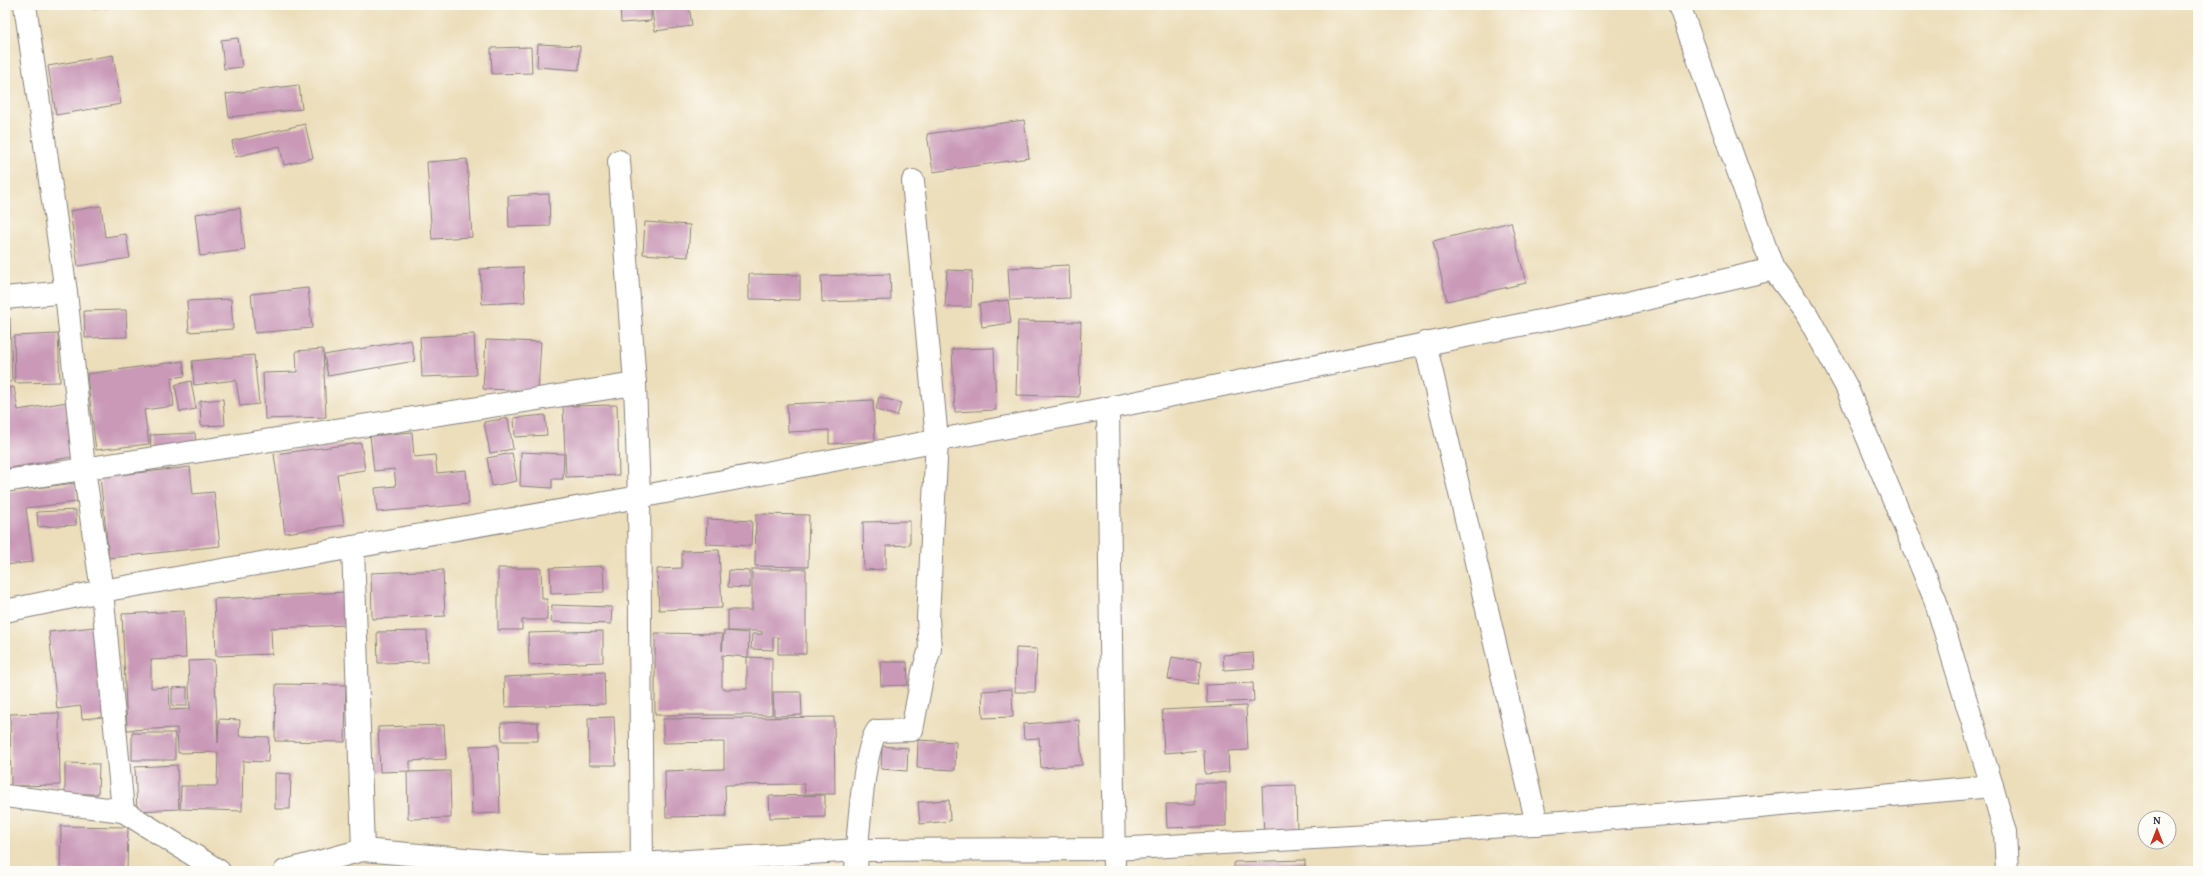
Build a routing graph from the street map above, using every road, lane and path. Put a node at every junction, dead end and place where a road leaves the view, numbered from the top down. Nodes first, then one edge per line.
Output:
1 (25, 5) edge
2 (1679, 5) edge
3 (618, 161) dead end
4 (913, 181) dead end
5 (1774, 269) junction
6 (66, 292) junction
7 (5, 298) edge
8 (1425, 343) junction
9 (635, 384) junction
10 (1108, 408) junction
11 (937, 440) junction
12 (84, 469) junction
13 (5, 481) edge
14 (639, 497) junction
15 (353, 547) junction
16 (102, 591) junction
17 (5, 610) edge
18 (1992, 786) junction
19 (5, 796) edge
20 (123, 812) junction
21 (1537, 824) junction
22 (1114, 849) junction
23 (363, 850) junction
24 (856, 860) edge
25 (447, 864) edge
26 (642, 868) edge
27 (219, 871) edge
28 (285, 871) edge
29 (1114, 871) edge
30 (2007, 871) edge

1 - 6 street
2 - 5 street
3 - 9 street
4 - 11 street
5 - 8 street
5 - 18 street
6 - 7 street
6 - 12 street
8 - 10 street
8 - 21 street
9 - 12 street
9 - 14 street
10 - 11 street
10 - 22 street
11 - 14 street
11 - 24 street
12 - 13 street
12 - 16 street
14 - 15 street
14 - 26 street
15 - 16 street
15 - 23 street
16 - 17 street
16 - 20 street
18 - 21 street
18 - 30 street
19 - 20 street
20 - 27 street
21 - 22 street
22 - 24 street
22 - 29 street
23 - 25 street
23 - 28 street
24 - 26 street
25 - 26 street

